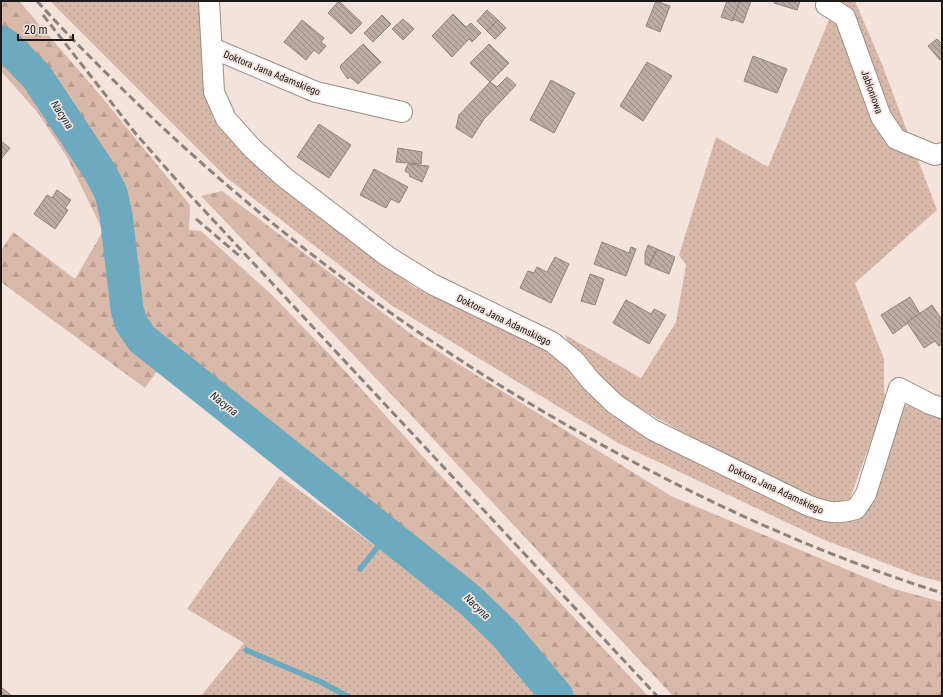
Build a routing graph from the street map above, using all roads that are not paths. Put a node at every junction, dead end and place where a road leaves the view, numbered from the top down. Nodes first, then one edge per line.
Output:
1 (209, 1) edge
2 (826, 5) dead end
3 (212, 48) junction
4 (402, 112) dead end
5 (942, 153) edge
6 (942, 408) edge

1 - 3 street, Doktora Jana Adamskiego
2 - 5 street, Jabłoniowa
3 - 4 street, Doktora Jana Adamskiego
3 - 6 street, Doktora Jana Adamskiego

